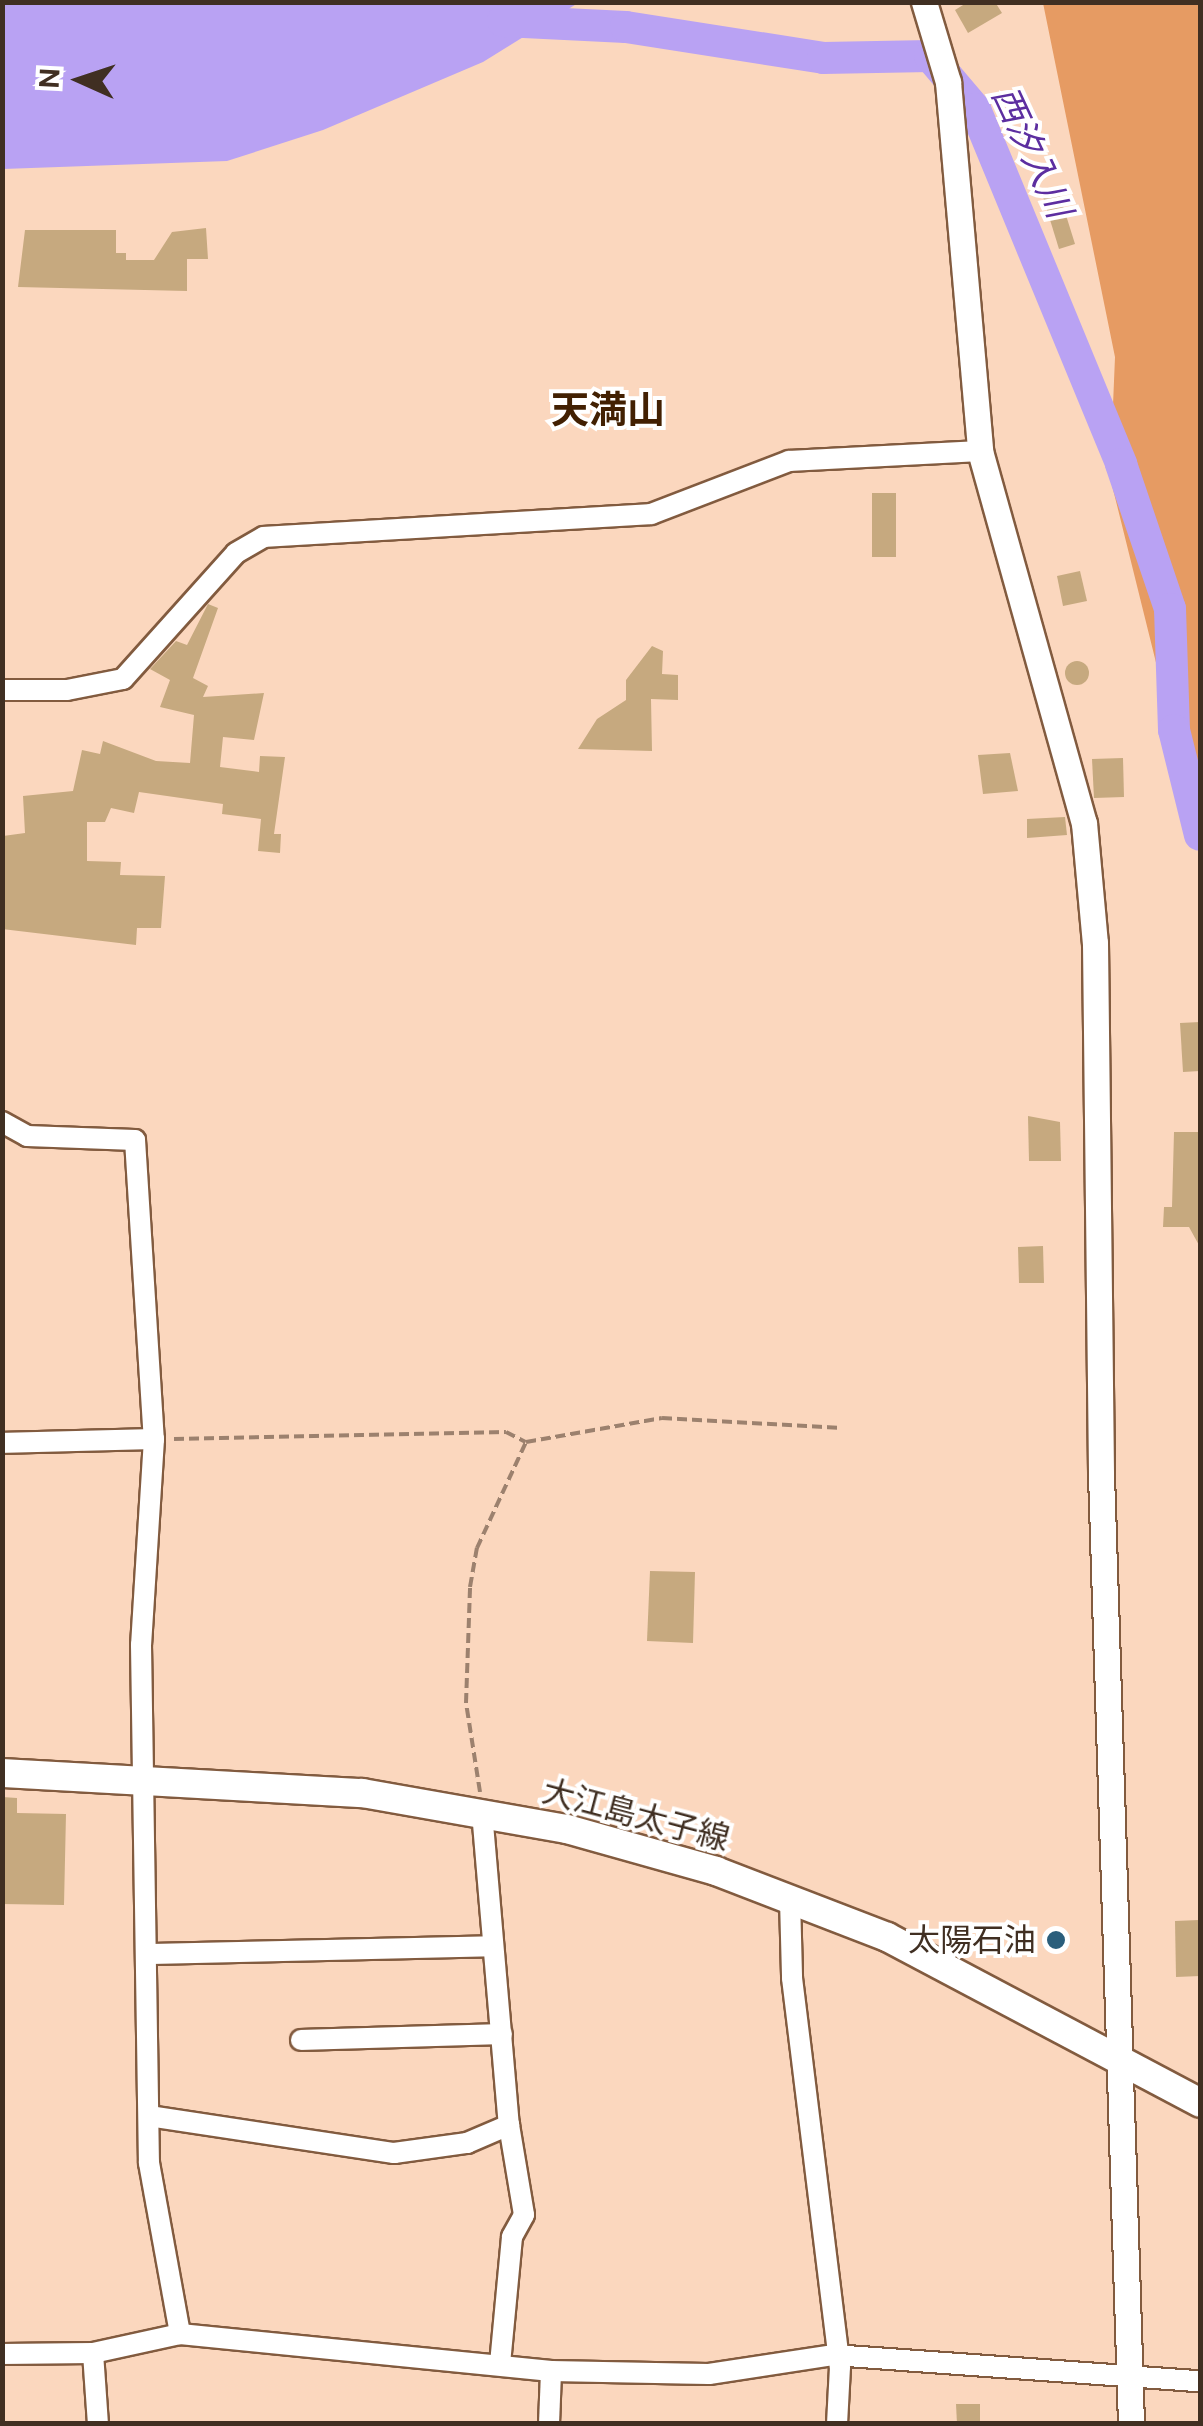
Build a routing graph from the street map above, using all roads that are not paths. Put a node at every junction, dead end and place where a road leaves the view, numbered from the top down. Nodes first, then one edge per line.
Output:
1 (924, 2) edge
2 (980, 451) junction
3 (2, 690) edge
4 (2, 1122) edge
5 (154, 1439) junction
6 (2, 1443) edge
7 (2, 1773) edge
8 (142, 1776) junction
9 (482, 1812) junction
10 (790, 1899) junction
11 (493, 1946) junction
12 (150, 1954) junction
13 (502, 2034) junction
14 (301, 2040) dead end
15 (1124, 2059) junction
16 (1200, 2103) edge
17 (149, 2116) junction
18 (509, 2125) junction
19 (180, 2334) junction
20 (93, 2352) junction
21 (2, 2354) edge
22 (833, 2355) junction
23 (500, 2364) junction
24 (552, 2372) junction
25 (1132, 2374) junction
26 (1200, 2381) edge
27 (98, 2424) edge
28 (550, 2424) edge
29 (837, 2424) edge
30 (1131, 2424) edge

1 - 2 street
2 - 3 street
2 - 15 street
4 - 5 street
5 - 6 street
5 - 8 street
7 - 8 main road, 大江島太子線
8 - 9 main road, 大江島太子線
8 - 12 street
9 - 10 main road, 大江島太子線
9 - 11 street
10 - 15 main road, 大江島太子線
10 - 22 street
11 - 12 street
11 - 13 street
12 - 17 street
13 - 14 street
13 - 18 street
15 - 16 main road, 大江島太子線
15 - 25 street
17 - 18 street
17 - 19 street
18 - 23 street
19 - 20 street
19 - 23 street
20 - 21 street
20 - 27 street
22 - 24 street
22 - 25 street
22 - 29 street
23 - 24 street
24 - 28 street
25 - 26 street
25 - 30 street

